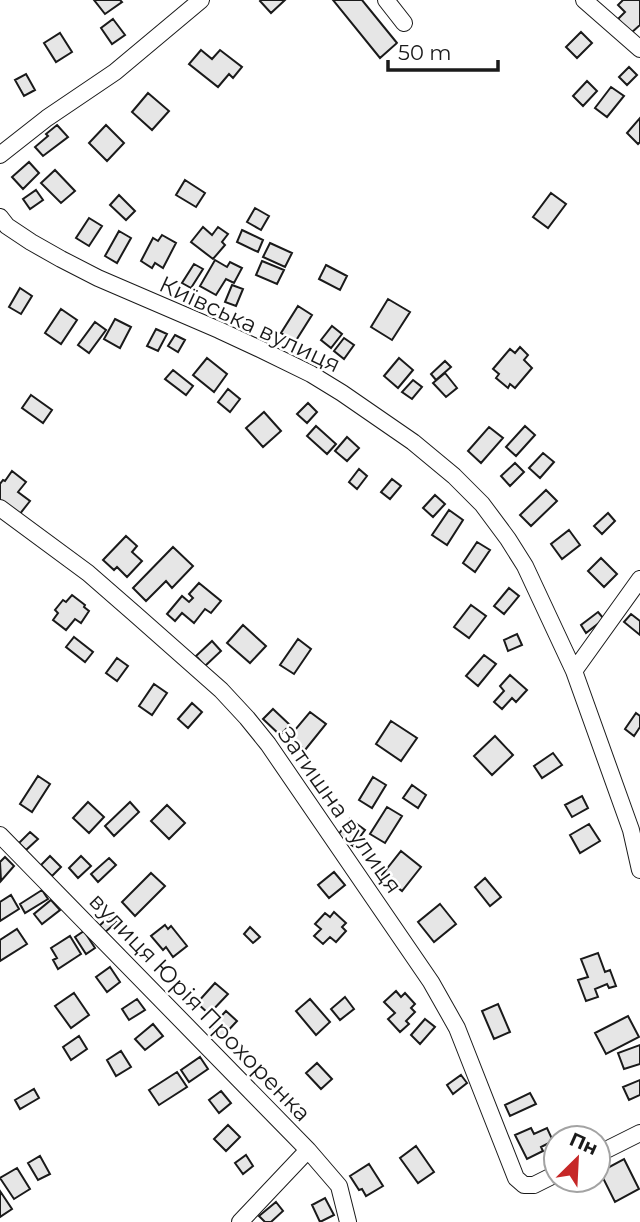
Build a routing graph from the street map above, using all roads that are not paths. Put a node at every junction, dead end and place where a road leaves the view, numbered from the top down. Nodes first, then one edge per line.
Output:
1 (201, 0) edge
2 (386, 0) edge
3 (584, 0) edge
4 (404, 23) dead end
5 (640, 49) edge
6 (0, 155) edge
7 (0, 217) edge
8 (0, 508) edge
9 (640, 579) edge
10 (574, 671) junction
11 (0, 835) edge
12 (640, 870) edge
13 (640, 1133) edge
14 (612, 1147) edge
15 (308, 1150) junction
16 (542, 1181) edge
17 (240, 1222) edge
18 (348, 1222) edge

1 - 6 street
2 - 4 street
3 - 5 street
7 - 10 street, Київська вулиця
8 - 16 street, Затишна вулиця
9 - 10 street
10 - 12 street, Київська вулиця
11 - 15 street, вулиця Юрія Прохоренка
13 - 14 street
15 - 17 street
15 - 18 street, вулиця Юрія Прохоренка

